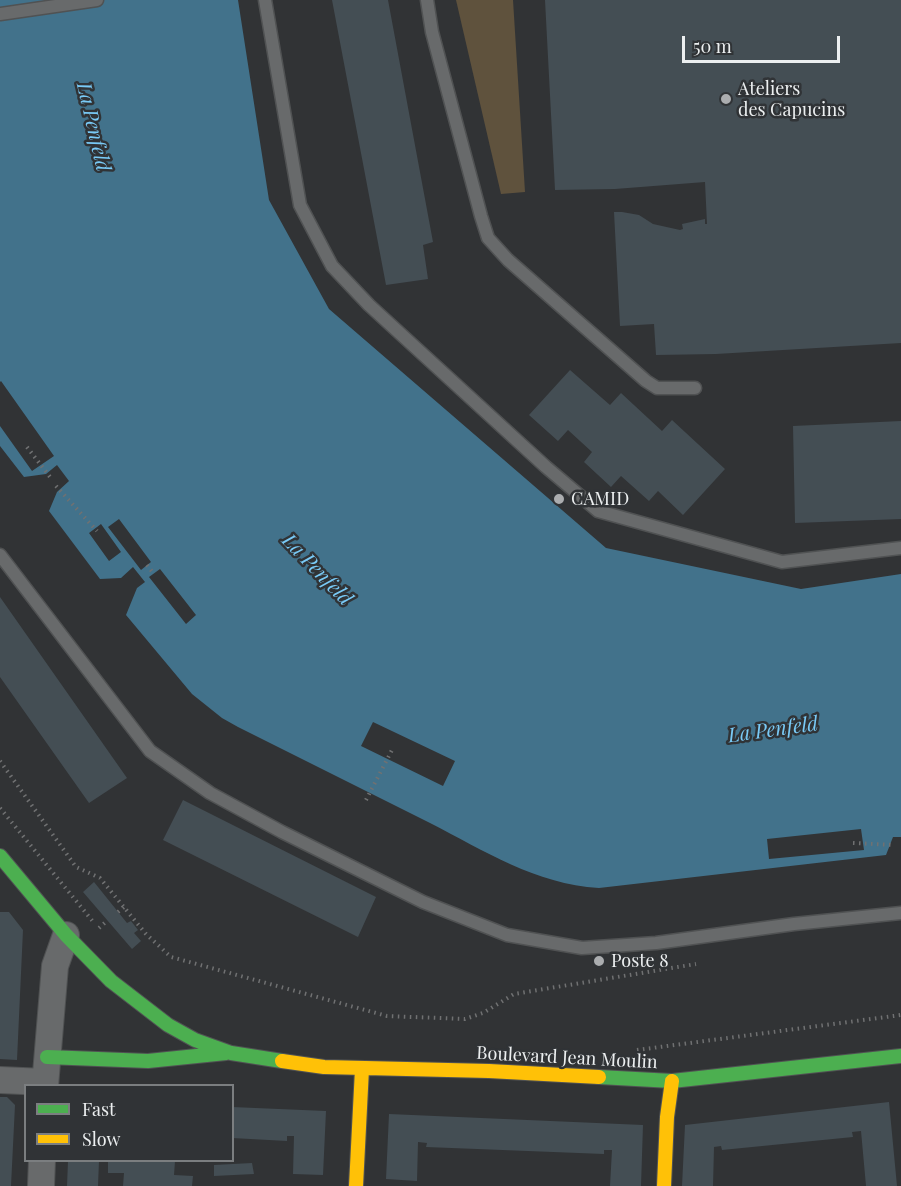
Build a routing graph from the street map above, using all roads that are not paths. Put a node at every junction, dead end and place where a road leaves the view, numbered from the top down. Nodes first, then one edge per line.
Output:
1 (97, 0) edge
2 (265, 0) edge
3 (427, 0) edge
4 (0, 14) edge
5 (694, 388) dead end
6 (901, 548) edge
7 (0, 555) edge
8 (5, 870) edge
9 (901, 913) edge
10 (66, 935) junction
11 (231, 1053) junction
12 (901, 1056) edge
13 (362, 1069) junction
14 (46, 1075) edge
15 (0, 1080) edge
16 (672, 1081) junction
17 (42, 1162) edge
18 (41, 1186) edge
19 (357, 1186) edge
20 (664, 1186) edge

1 - 4 lane
2 - 6 lane
3 - 5 lane
7 - 9 lane
8 - 10 street, Boulevard Jean Moulin
10 - 11 street, Boulevard Jean Moulin
10 - 14 street
11 - 13 street, Boulevard Jean Moulin
11 - 14 street, Boulevard Jean Moulin
12 - 16 street, Boulevard Jean Moulin
13 - 16 street, Boulevard Jean Moulin
13 - 19 street
14 - 15 street
16 - 20 street
17 - 18 street

